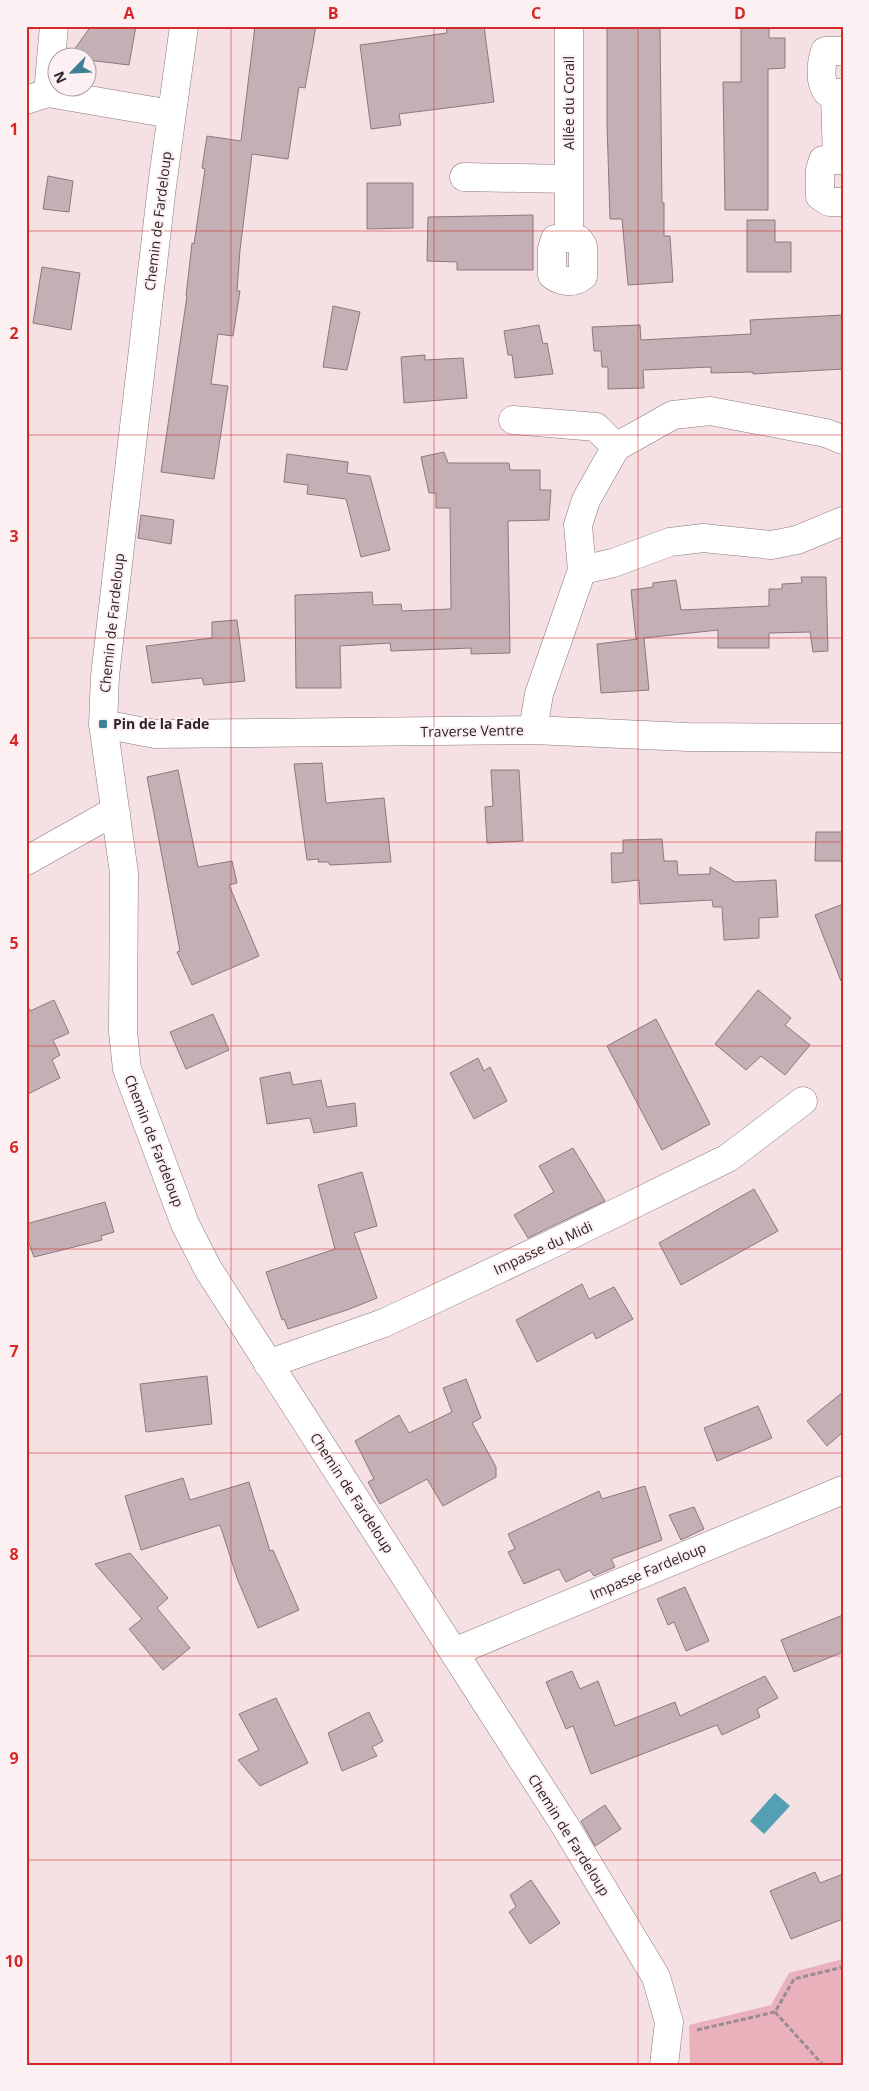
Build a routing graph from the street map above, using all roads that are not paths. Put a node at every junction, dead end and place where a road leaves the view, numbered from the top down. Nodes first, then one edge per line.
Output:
1 (54, 26) edge
2 (184, 26) edge
3 (569, 26) edge
4 (838, 42) edge
5 (839, 93) edge
6 (37, 97) edge
7 (171, 114) junction
8 (840, 160) edge
9 (464, 177) dead end
10 (568, 179) junction
11 (843, 202) edge
12 (569, 238) dead end
13 (513, 420) dead end
14 (843, 440) edge
15 (616, 447) junction
16 (843, 521) edge
17 (582, 570) junction
18 (103, 724) junction
19 (533, 730) junction
20 (843, 738) edge
21 (116, 813) junction
22 (26, 861) edge
23 (803, 1101) dead end
24 (268, 1364) junction
25 (843, 1490) edge
26 (454, 1652) junction
27 (664, 2065) edge

1 - 6 street
2 - 7 street, Chemin de Fardeloup
3 - 10 street, Allée du Corail
4 - 5 street
5 - 8 street
6 - 7 street
7 - 18 street, Chemin de Fardeloup
8 - 11 street
9 - 10 street
10 - 12 street, Allée du Corail
13 - 15 street
14 - 15 street
15 - 17 street
16 - 17 street
17 - 19 street
18 - 19 street, Traverse Ventre
18 - 21 street, Chemin de Fardeloup
19 - 20 street, Traverse Ventre
21 - 22 street
21 - 24 street, Chemin de Fardeloup
23 - 24 street, Impasse du Midi
24 - 26 street, Chemin de Fardeloup
25 - 26 street, Impasse Fardeloup
26 - 27 street, Chemin de Fardeloup

